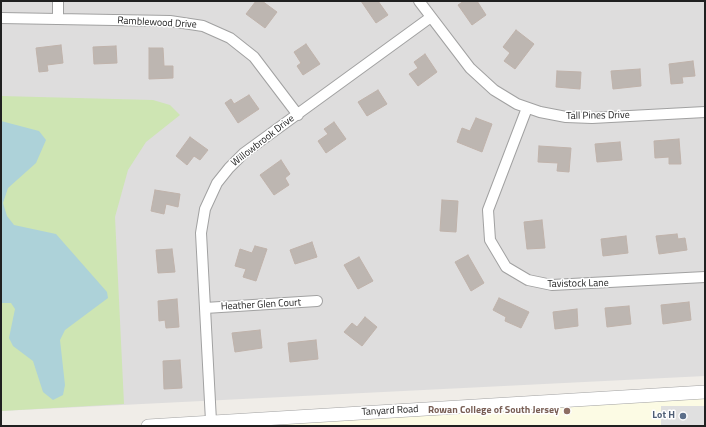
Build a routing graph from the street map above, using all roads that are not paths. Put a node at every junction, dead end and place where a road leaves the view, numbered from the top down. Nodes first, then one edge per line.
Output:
1 (58, 1) edge
2 (419, 1) edge
3 (431, 17) junction
4 (1, 18) edge
5 (58, 19) junction
6 (527, 108) junction
7 (705, 112) edge
8 (298, 115) junction
9 (705, 277) edge
10 (317, 302) dead end
11 (205, 308) junction
12 (705, 392) edge
13 (211, 421) junction
14 (148, 426) edge

1 - 5 street
2 - 3 street, Tall Pines Drive
3 - 6 street, Tall Pines Drive
3 - 8 street, Willowbrook Drive
4 - 5 street, Ramblewood Drive
5 - 8 street, Ramblewood Drive
6 - 7 street, Tall Pines Drive
6 - 9 street, Tavistock Lane
8 - 11 street, Willowbrook Drive
10 - 11 street, Heather Glen Court
11 - 13 street, Willowbrook Drive
12 - 13 street, Tanyard Road
13 - 14 street, Tanyard Road

